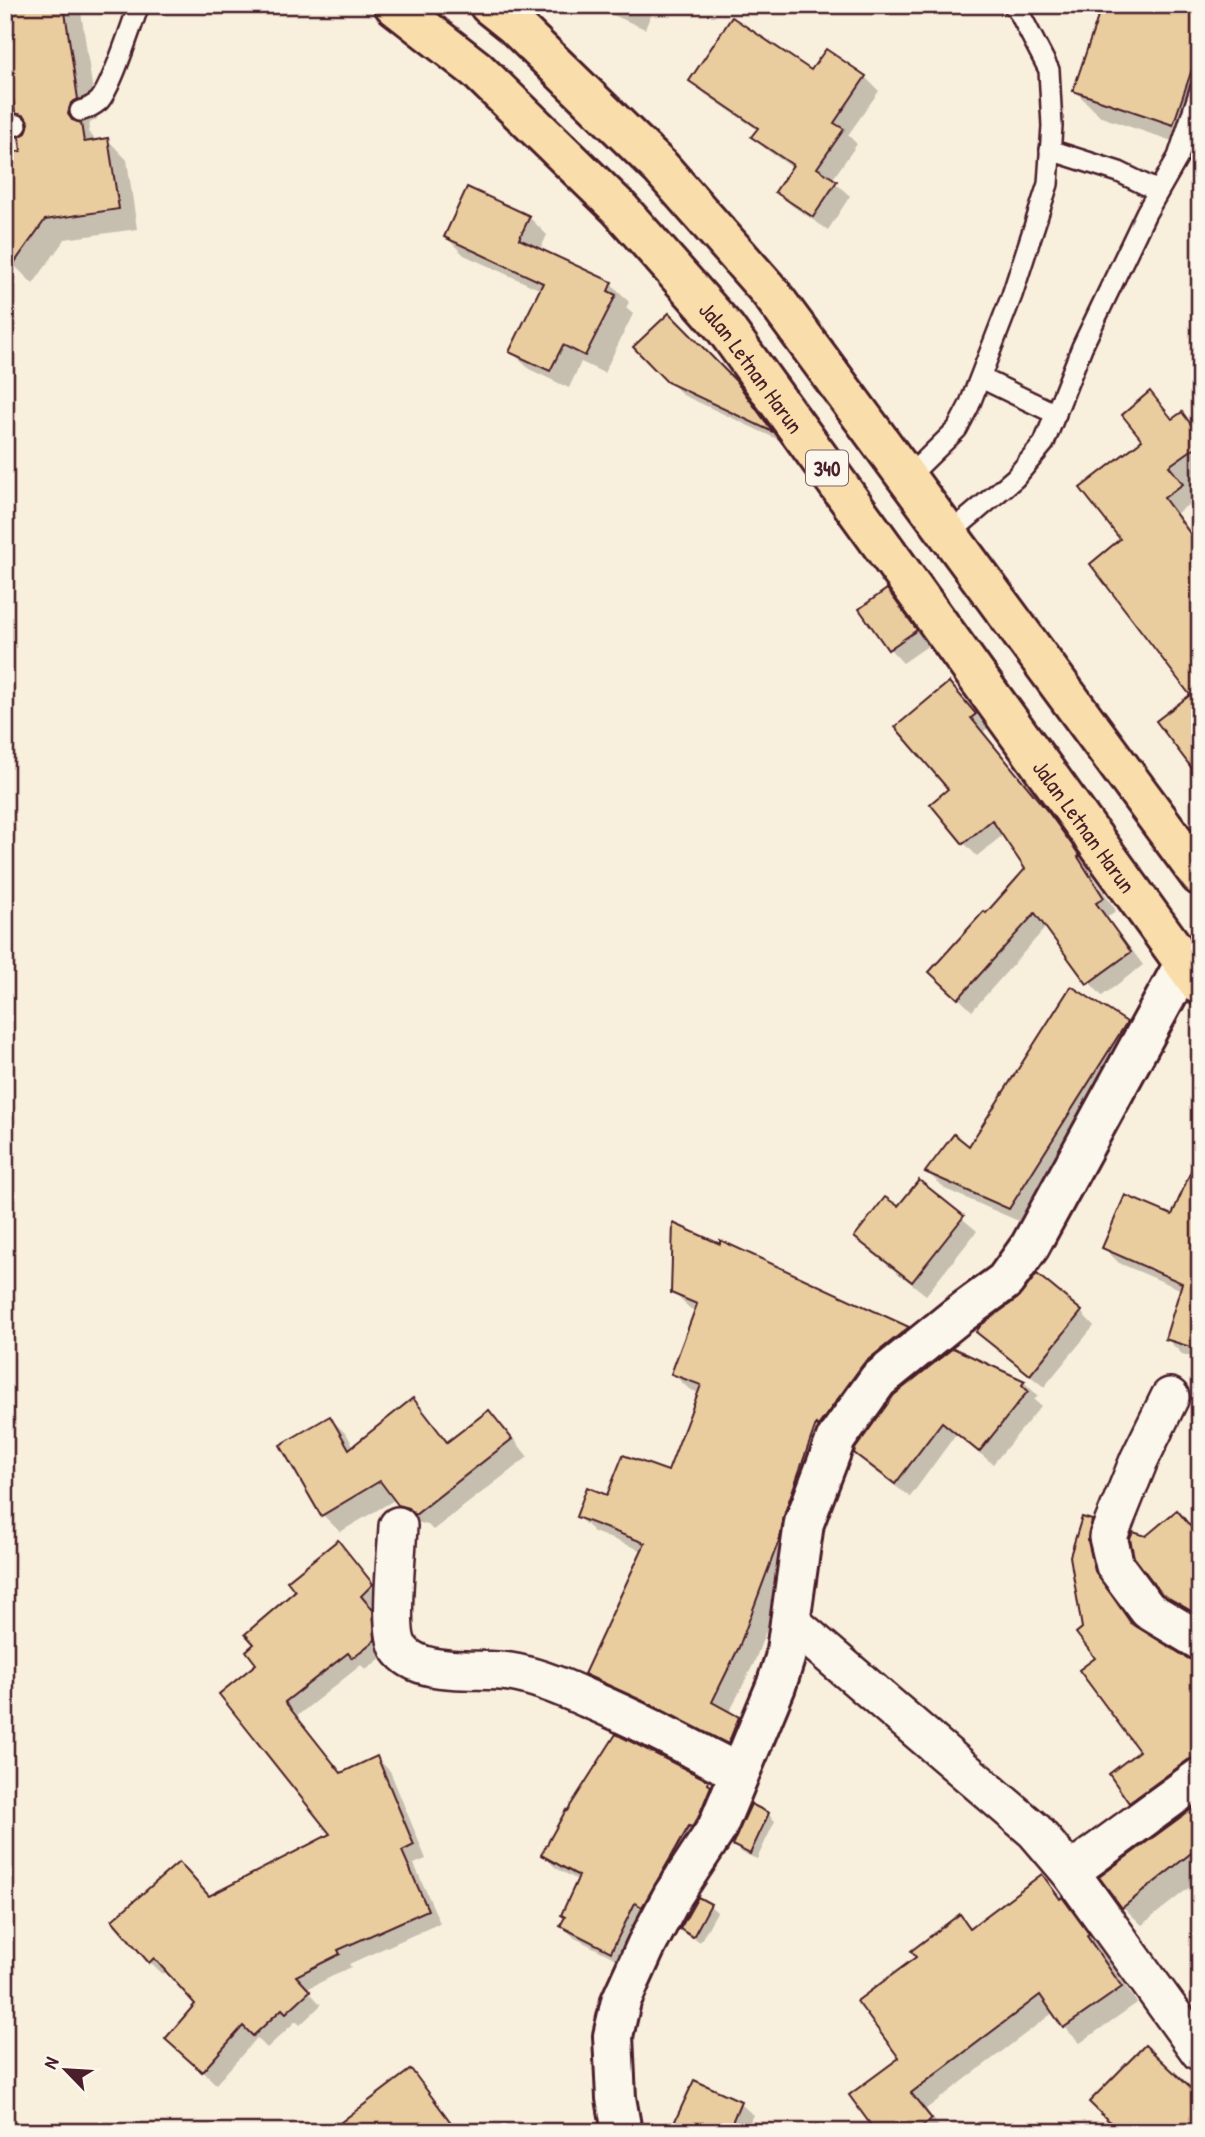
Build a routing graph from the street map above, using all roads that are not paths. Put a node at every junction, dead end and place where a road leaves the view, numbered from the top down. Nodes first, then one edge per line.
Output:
1 (139, 5) edge
2 (394, 5) edge
3 (489, 5) edge
4 (1013, 5) edge
5 (1200, 90) edge
6 (80, 111) dead end
7 (1050, 150) junction
8 (1158, 191) junction
9 (693, 205) junction
10 (651, 245) junction
11 (981, 378) junction
12 (1056, 414) junction
13 (907, 478) junction
14 (949, 534) junction
15 (1200, 876) edge
16 (1192, 973) edge
17 (1170, 1397) dead end
18 (398, 1526) dead end
19 (790, 1621) junction
20 (1200, 1641) edge
21 (739, 1773) junction
22 (1200, 1777) edge
23 (1070, 1872) junction
24 (1200, 2052) edge
25 (622, 2132) edge

1 - 6 lane
2 - 10 main road, Jalan Letnan Harun / 340
3 - 9 main road, 340
4 - 7 lane
5 - 8 lane
7 - 8 lane
7 - 11 lane
8 - 12 lane
9 - 10 main road
9 - 13 main road, 340
10 - 16 main road, Jalan Letnan Harun / 340
11 - 12 lane
11 - 13 lane
12 - 14 lane
13 - 14 main road, 340
14 - 15 main road, 340
16 - 19 street
17 - 20 street
18 - 21 street
19 - 21 street
19 - 23 street
21 - 25 street
22 - 23 street
23 - 24 street

